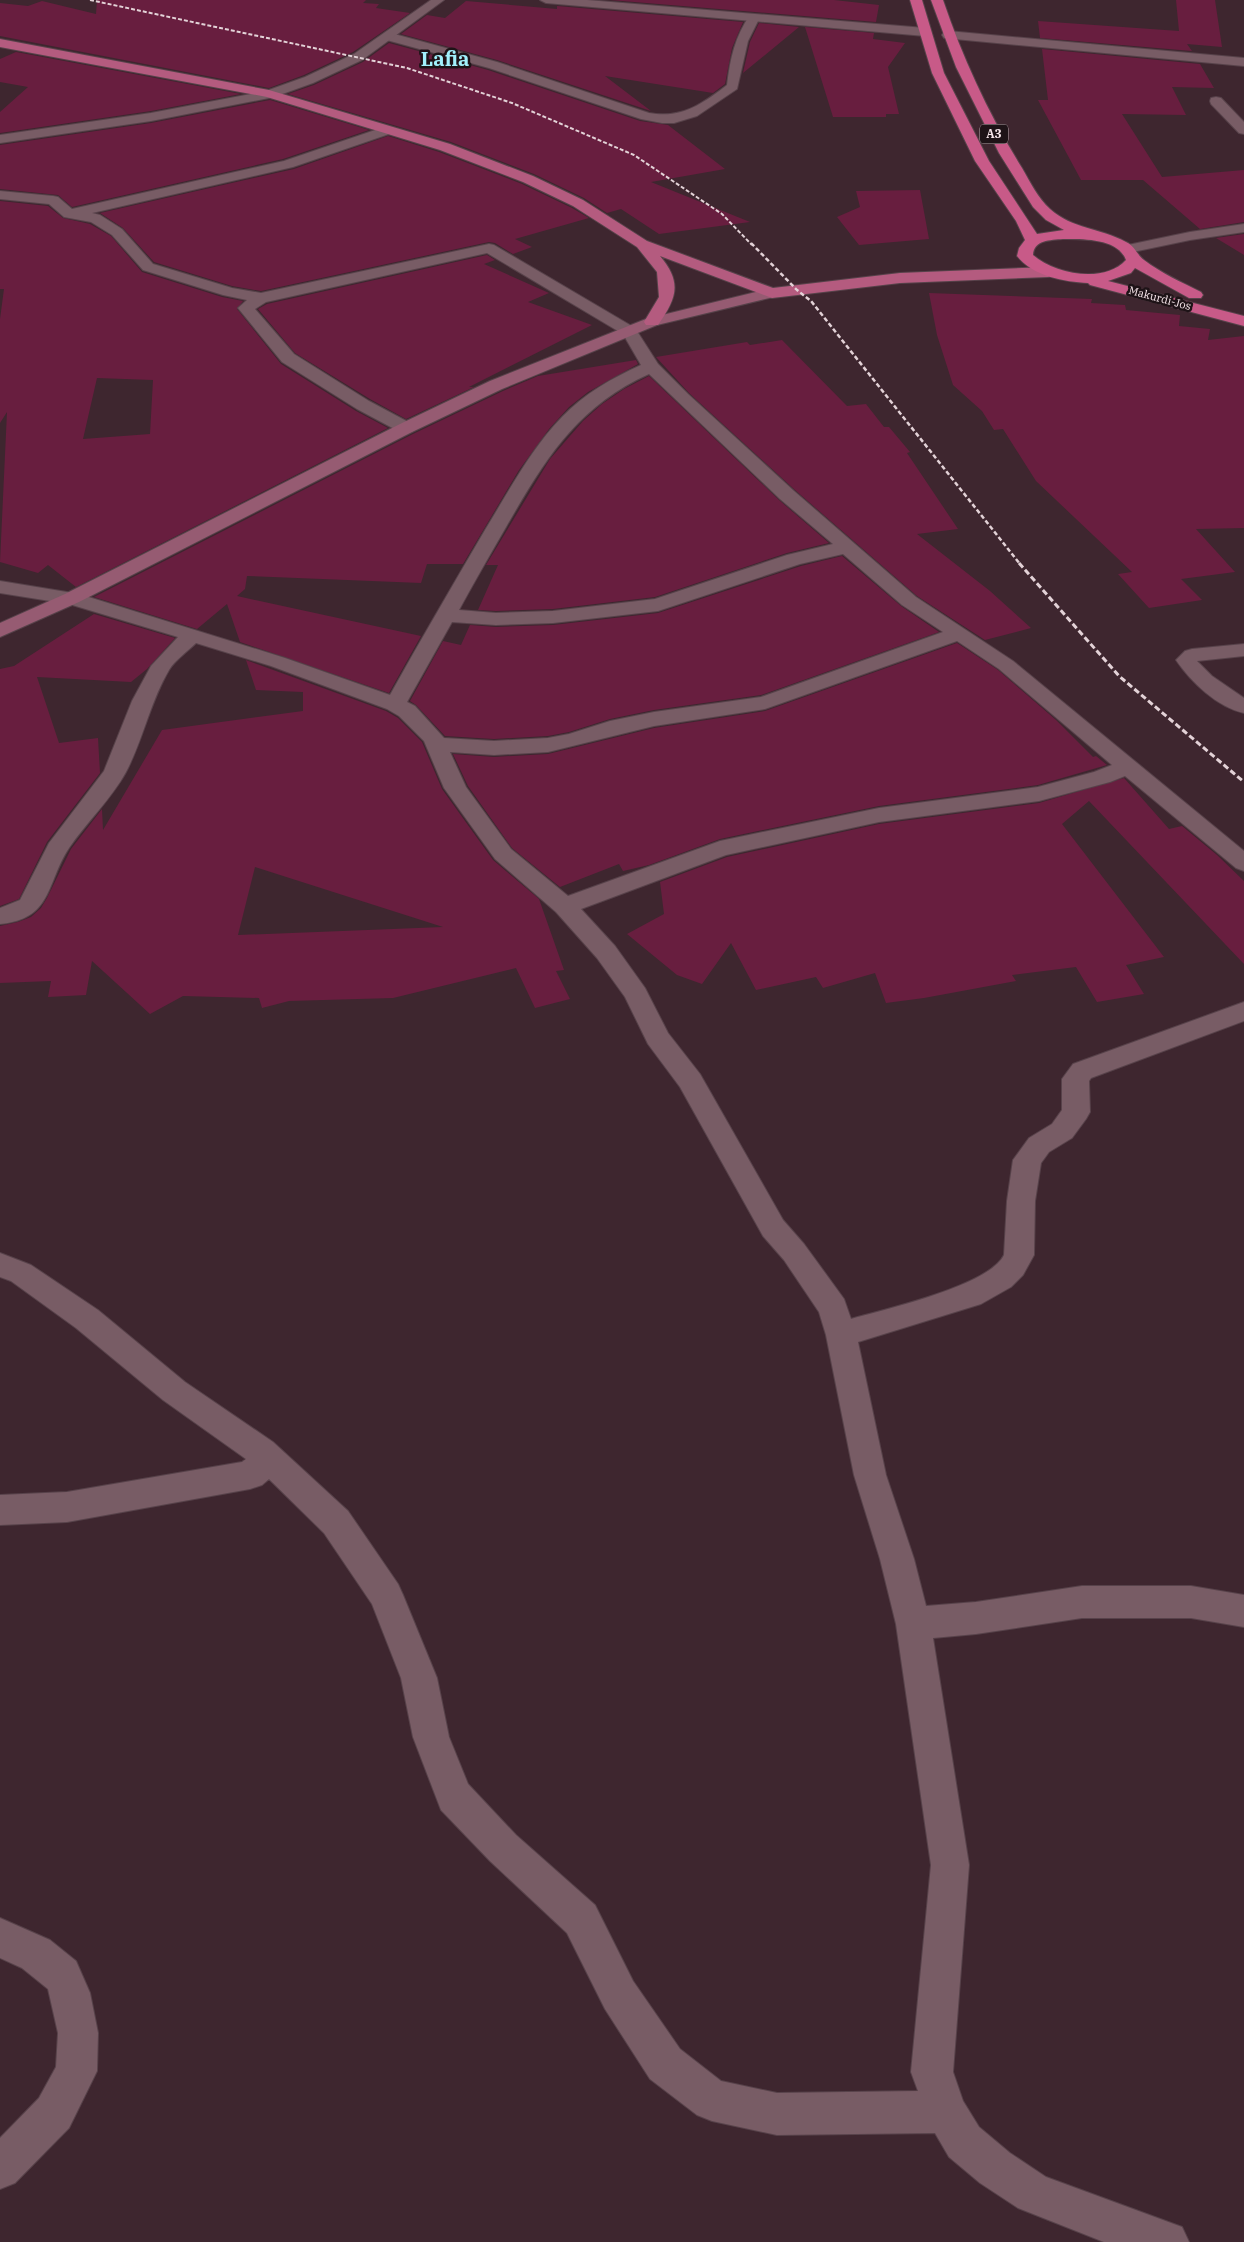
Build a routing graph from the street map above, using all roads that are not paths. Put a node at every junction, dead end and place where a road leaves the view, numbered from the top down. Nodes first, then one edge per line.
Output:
1 (438, 0) edge
2 (546, 0) edge
3 (916, 0) edge
4 (937, 0) edge
5 (754, 17) junction
6 (925, 32) junction
7 (948, 35) junction
8 (388, 36) junction
9 (0, 44) edge
10 (1244, 62) edge
11 (269, 94) junction
12 (1216, 100) dead end
13 (386, 130) junction
14 (1244, 130) edge
15 (0, 139) edge
16 (0, 195) edge
17 (69, 214) junction
18 (1244, 228) edge
19 (1092, 236) junction
20 (642, 244) junction
21 (1024, 248) junction
22 (1131, 255) junction
23 (990, 260) dead end
24 (1048, 272) junction
25 (1076, 277) junction
26 (900, 278) junction
27 (772, 293) junction
28 (261, 298) junction
29 (1244, 312) edge
30 (1244, 321) edge
31 (652, 322) junction
32 (629, 331) junction
33 (651, 367) junction
34 (406, 428) junction
35 (847, 547) junction
36 (0, 587) edge
37 (72, 598) junction
38 (445, 615) junction
39 (0, 631) edge
40 (958, 634) junction
41 (192, 635) junction
42 (1244, 650) edge
43 (395, 704) junction
44 (1244, 707) edge
45 (437, 744) junction
46 (1127, 767) junction
47 (1244, 863) edge
48 (565, 906) junction
49 (0, 916) edge
50 (1244, 1011) edge
51 (0, 1265) edge
52 (841, 1335) junction
53 (270, 1459) junction
54 (0, 1510) edge
55 (1244, 1611) edge
56 (913, 1624) junction
57 (0, 1938) edge
58 (946, 2112) junction
59 (0, 2168) edge
60 (1167, 2242) edge

1 - 8 street
2 - 5 street
3 - 6 highway, A3
4 - 7 highway, A3
5 - 6 street
5 - 8 street
6 - 21 highway, A3
7 - 10 street
7 - 19 highway, A3
8 - 11 street
9 - 11 main road
11 - 13 main road
11 - 15 street
12 - 14 street
13 - 17 street
13 - 20 main road
16 - 17 street
17 - 28 street
18 - 22 street
19 - 21 highway, A3
19 - 22 highway, A3
20 - 27 main road
20 - 31 main road
21 - 24 highway, A3
22 - 25 highway, A3
22 - 29 highway, Makurdi-Jos / A3
23 - 26 main road
24 - 25 highway, A3
24 - 26 main road
25 - 30 highway, Makurdi-Jos / A3
26 - 27 main road
27 - 31 main road
28 - 32 street
28 - 34 street
31 - 32 main road
32 - 33 street
32 - 34 main road
33 - 35 street
33 - 38 street
34 - 37 main road
35 - 38 street
35 - 40 street
36 - 37 street
37 - 39 main road
37 - 41 street
38 - 43 street
40 - 45 street
40 - 46 street
41 - 43 street
41 - 49 street
42 - 44 street
43 - 45 street
45 - 48 street
46 - 47 street
46 - 48 street
48 - 52 street
50 - 52 street
51 - 53 street
52 - 56 street
53 - 54 street
53 - 58 street
55 - 56 street
56 - 58 street
57 - 59 street
58 - 60 street

